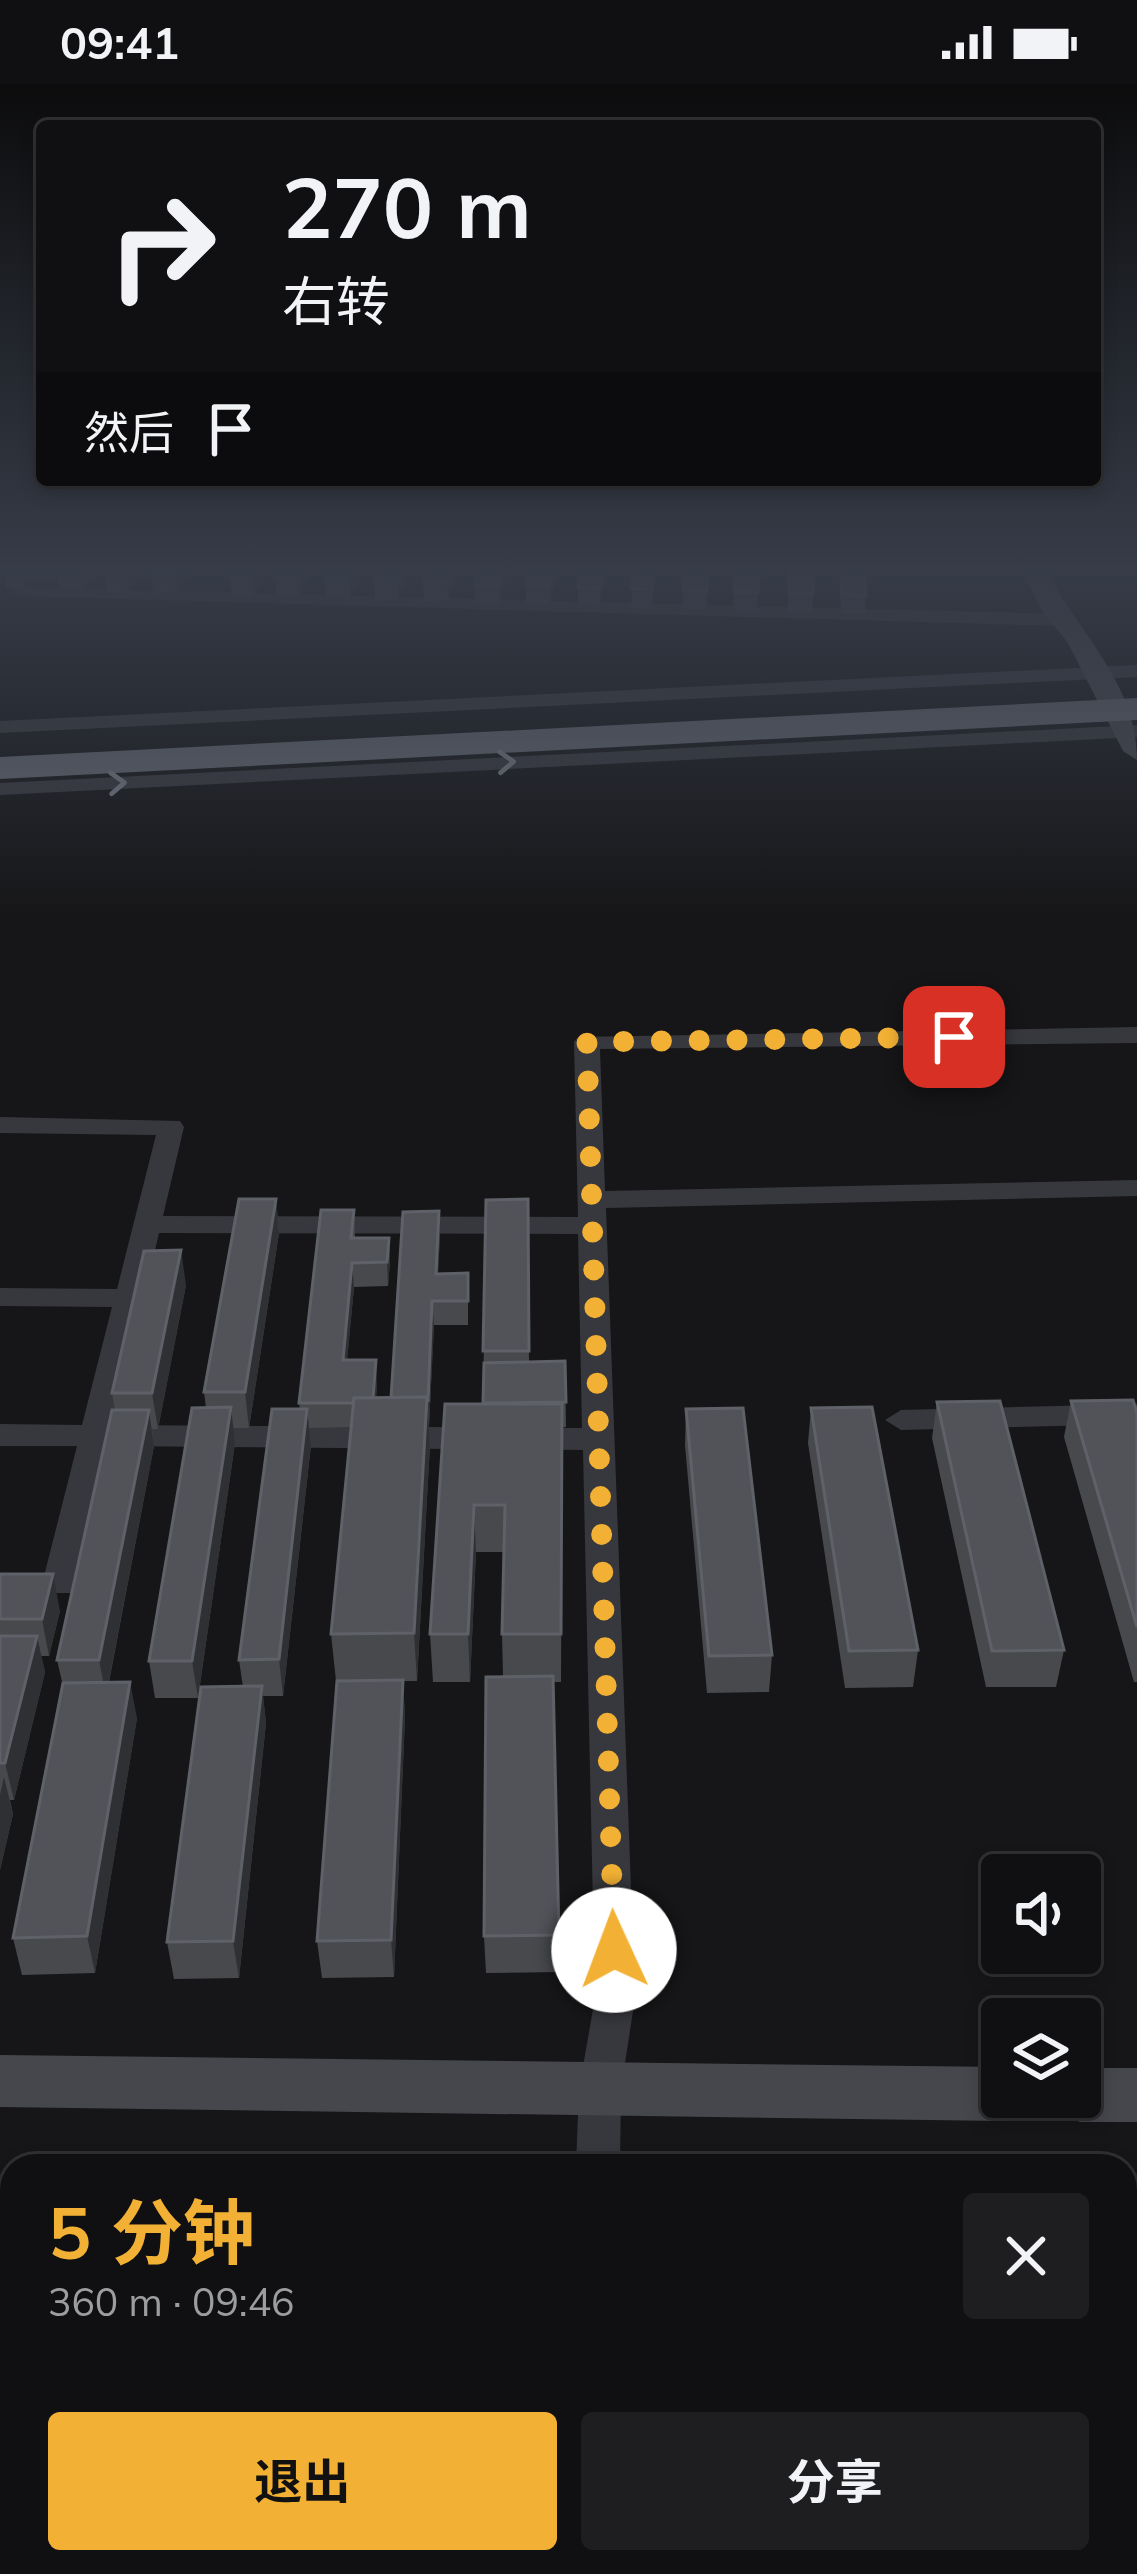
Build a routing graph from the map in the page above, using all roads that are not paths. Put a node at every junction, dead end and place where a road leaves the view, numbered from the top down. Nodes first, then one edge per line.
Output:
1 (1124, 710) edge
2 (0, 728) edge
3 (0, 748) edge
4 (0, 768) edge
5 (0, 789) edge
6 (1137, 1035) edge
7 (0, 1125) edge
8 (1137, 1188) edge
9 (593, 1213) junction
10 (147, 1224) junction
11 (0, 1297) edge
12 (129, 1298) junction
13 (1137, 1414) edge
14 (901, 1420) dead end
15 (0, 1435) edge
16 (95, 1436) junction
17 (599, 1439) junction
18 (58, 1583) edge
19 (0, 2081) edge
20 (600, 2089) junction
21 (981, 2094) edge
22 (1101, 2095) edge
23 (1137, 2095) edge
24 (598, 2154) edge

1 - 2 street
1 - 3 highway
1 - 4 highway
5 -> 1 street
6 - 9 street
7 - 10 street
8 - 9 street
9 - 10 street
9 - 17 street
10 - 12 street
11 - 12 street
12 - 16 street
13 - 14 street
15 - 16 street
16 - 17 street
16 - 18 street
17 - 20 street
19 - 20 street
20 - 21 street
20 - 24 street
22 - 23 street

